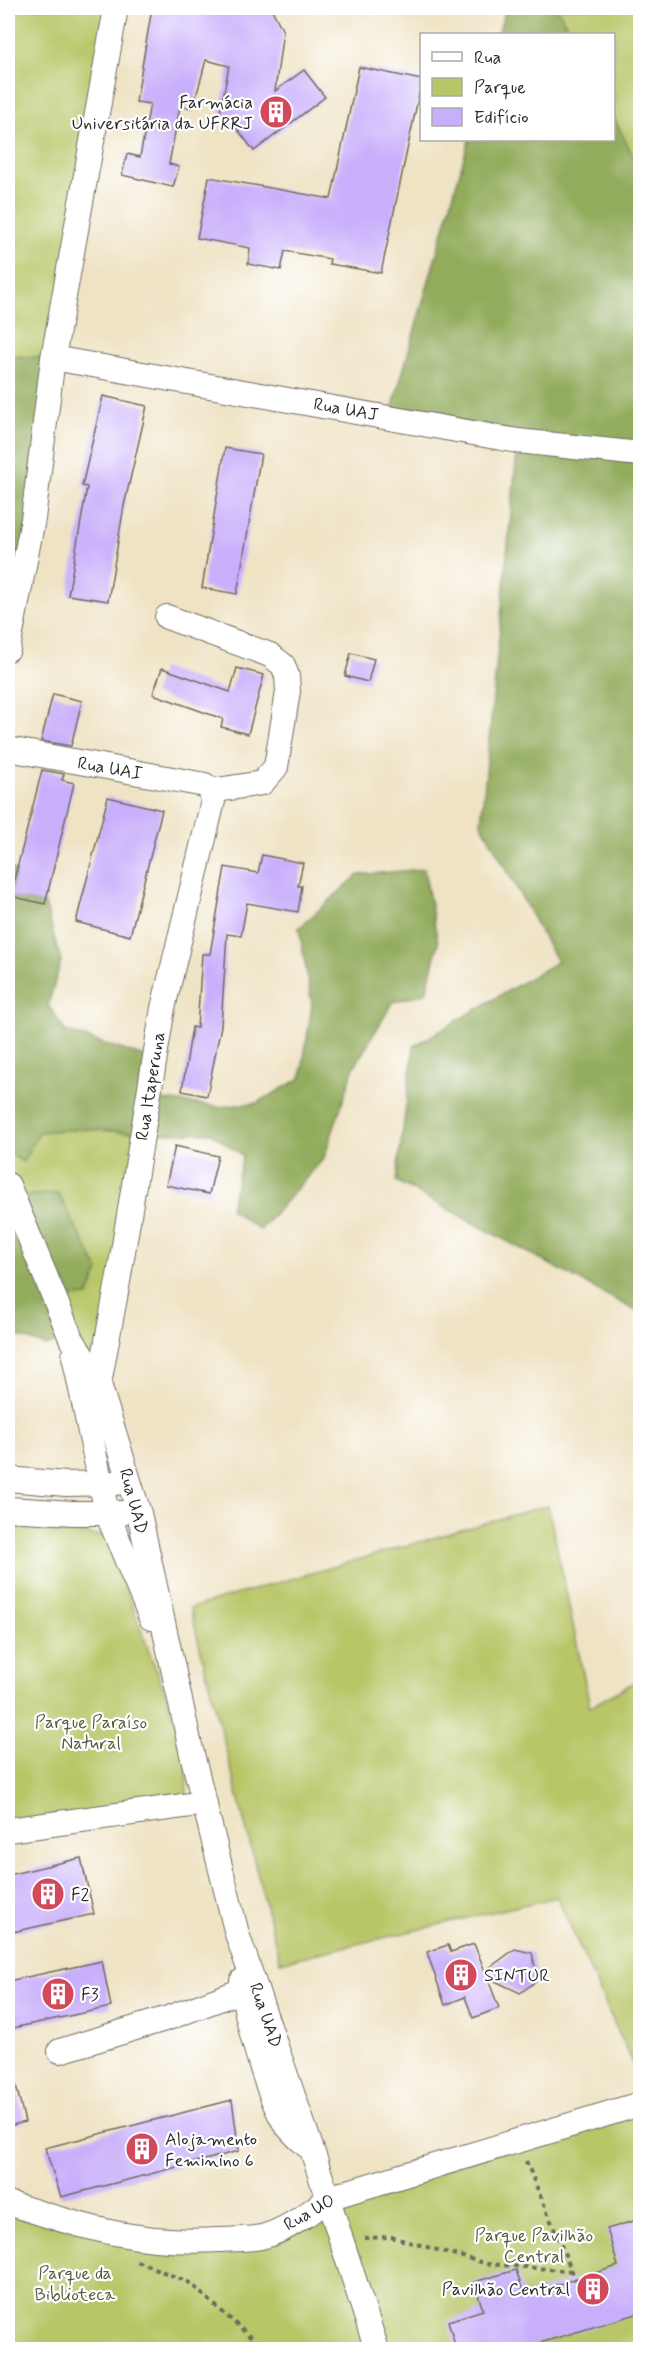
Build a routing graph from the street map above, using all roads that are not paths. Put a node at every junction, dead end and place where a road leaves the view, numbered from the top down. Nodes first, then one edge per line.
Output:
1 (117, 8) edge
2 (53, 358) junction
3 (640, 454) edge
4 (167, 617) dead end
5 (8, 649) edge
6 (8, 749) edge
7 (211, 791) junction
8 (8, 1185) edge
9 (70, 1336) junction
10 (99, 1384) junction
11 (8, 1479) edge
12 (101, 1483) junction
13 (130, 1483) junction
14 (8, 1509) edge
15 (107, 1513) junction
16 (139, 1513) junction
17 (174, 1675) junction
18 (205, 1803) junction
19 (8, 1830) edge
20 (237, 1934) junction
21 (243, 1990) junction
22 (60, 2051) dead end
23 (640, 2104) edge
24 (314, 2153) junction
25 (328, 2198) junction
26 (8, 2203) edge
27 (376, 2349) edge

1 - 2 street
2 - 3 street, Rua UAJ
2 - 5 street
4 - 7 street
6 - 7 street, Rua UAI
7 - 10 street, Rua Itaperuna
8 - 9 street, Rua UAD
9 - 10 street, Rua UAD
9 - 12 street, Rua UAD
10 - 13 street, Rua UAD
11 - 12 street
12 - 13 street
12 - 15 street, Rua UAD
13 - 16 street, Rua UAD
14 - 15 street
15 - 16 street
15 - 17 street, Rua UAD
16 - 17 street, Rua UAD
17 - 18 street, Rua UAD
18 - 19 street
18 - 20 street, Rua UAD
20 - 21 street
20 - 24 street, Rua UAD
21 - 22 street
21 - 24 street
23 - 25 street, Rua UO
24 - 25 street, Rua UAD
25 - 26 street, Rua UO
25 - 27 street, Rua UAD

